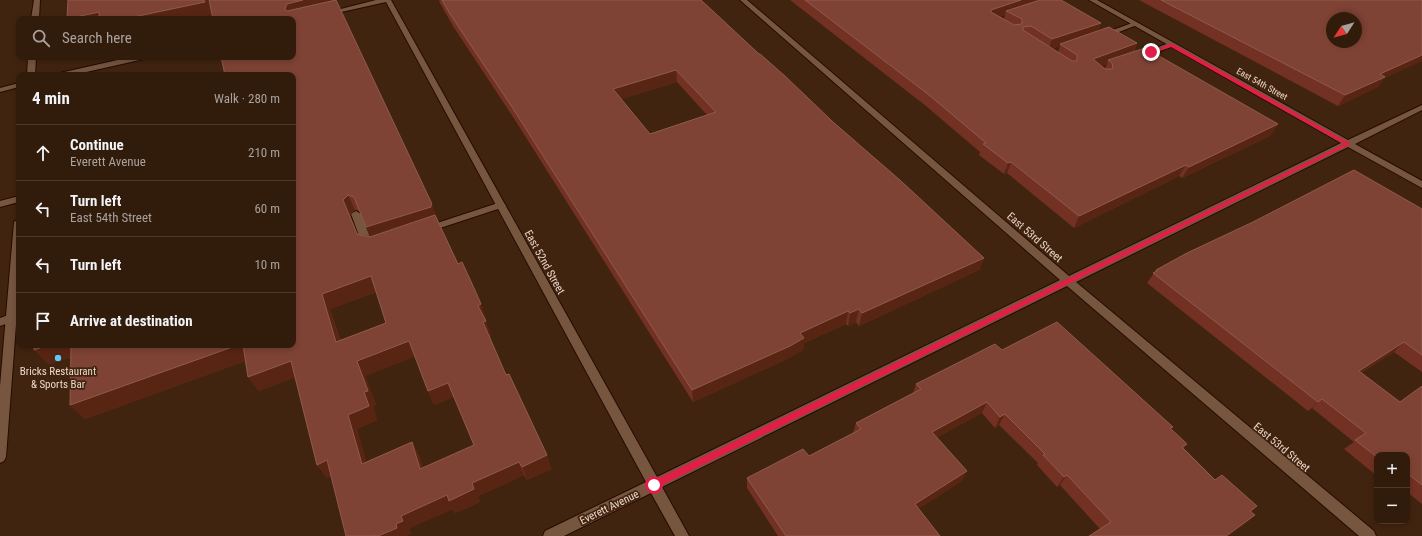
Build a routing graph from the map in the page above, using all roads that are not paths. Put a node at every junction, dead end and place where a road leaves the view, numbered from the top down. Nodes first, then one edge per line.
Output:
1 (37, 0) edge
2 (386, 0) edge
3 (743, 0) edge
4 (1092, 0) edge
5 (324, 14) edge
6 (35, 16) edge
7 (1135, 24) junction
8 (1096, 38) edge
9 (1172, 45) junction
10 (1130, 59) edge
11 (32, 60) edge
12 (128, 60) edge
13 (31, 72) edge
14 (76, 72) edge
15 (16, 86) edge
16 (0, 90) edge
17 (1422, 107) edge
18 (1348, 144) junction
19 (1422, 185) edge
20 (16, 200) edge
21 (0, 204) edge
22 (500, 205) junction
23 (356, 214) edge
24 (421, 232) edge
25 (376, 247) edge
26 (16, 258) edge
27 (1068, 282) junction
28 (11, 318) junction
29 (0, 322) edge
30 (0, 457) edge
31 (654, 485) junction
32 (550, 536) edge
33 (682, 536) edge
34 (1369, 536) edge

1 - 6 street
2 - 5 street
2 - 22 street, East 52nd Street
3 - 27 street, East 53rd Street
4 - 7 street, East 54th Street
7 - 8 street
7 - 9 street, East 54th Street
9 - 10 street
9 - 18 street, East 54th Street
11 - 13 street
12 - 14 street
15 - 16 street
17 - 18 street, Everett Avenue
18 - 19 street, East 54th Street
18 - 27 street, Everett Avenue
20 - 21 street
22 - 24 street
22 - 31 street, East 52nd Street
23 - 25 street
26 - 28 street
27 - 31 street, Everett Avenue
27 - 34 street, East 53rd Street
28 - 29 street
28 - 30 street
31 - 32 street, Everett Avenue
31 - 33 street, East 52nd Street

